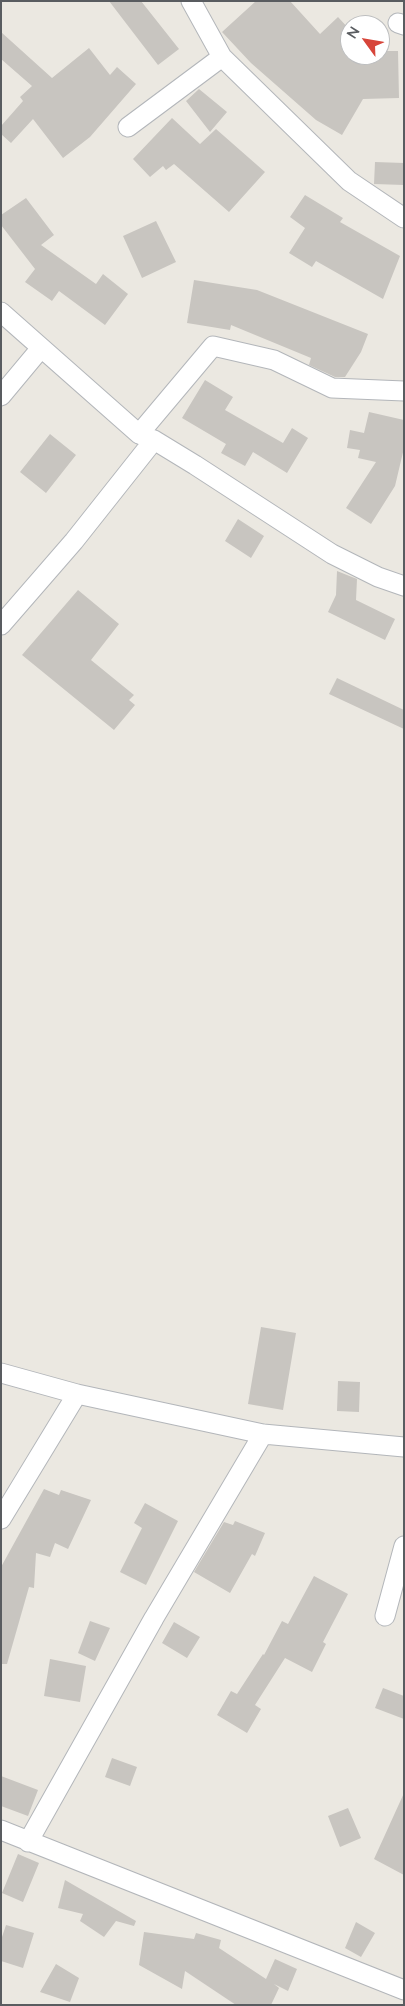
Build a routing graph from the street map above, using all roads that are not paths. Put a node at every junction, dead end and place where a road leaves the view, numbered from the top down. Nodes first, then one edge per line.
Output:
1 (191, 1) edge
2 (222, 57) junction
3 (128, 127) dead end
4 (404, 218) edge
5 (1, 312) edge
6 (41, 348) junction
7 (404, 391) edge
8 (1, 396) edge
9 (147, 437) junction
10 (404, 586) edge
11 (1, 625) edge
12 (1, 1373) edge
13 (77, 1394) junction
14 (263, 1434) junction
15 (404, 1447) edge
16 (1, 1520) edge
17 (404, 1546) edge
18 (384, 1616) dead end
19 (1, 1830) edge
20 (28, 1842) junction
21 (404, 1990) edge

1 - 2 street
2 - 3 street
2 - 4 street
5 - 6 street
6 - 8 street
6 - 9 street
7 - 9 street
9 - 10 street
9 - 11 street
12 - 13 street
13 - 14 street
13 - 16 street
14 - 15 street
14 - 20 street
17 - 18 street
19 - 20 street
20 - 21 street

